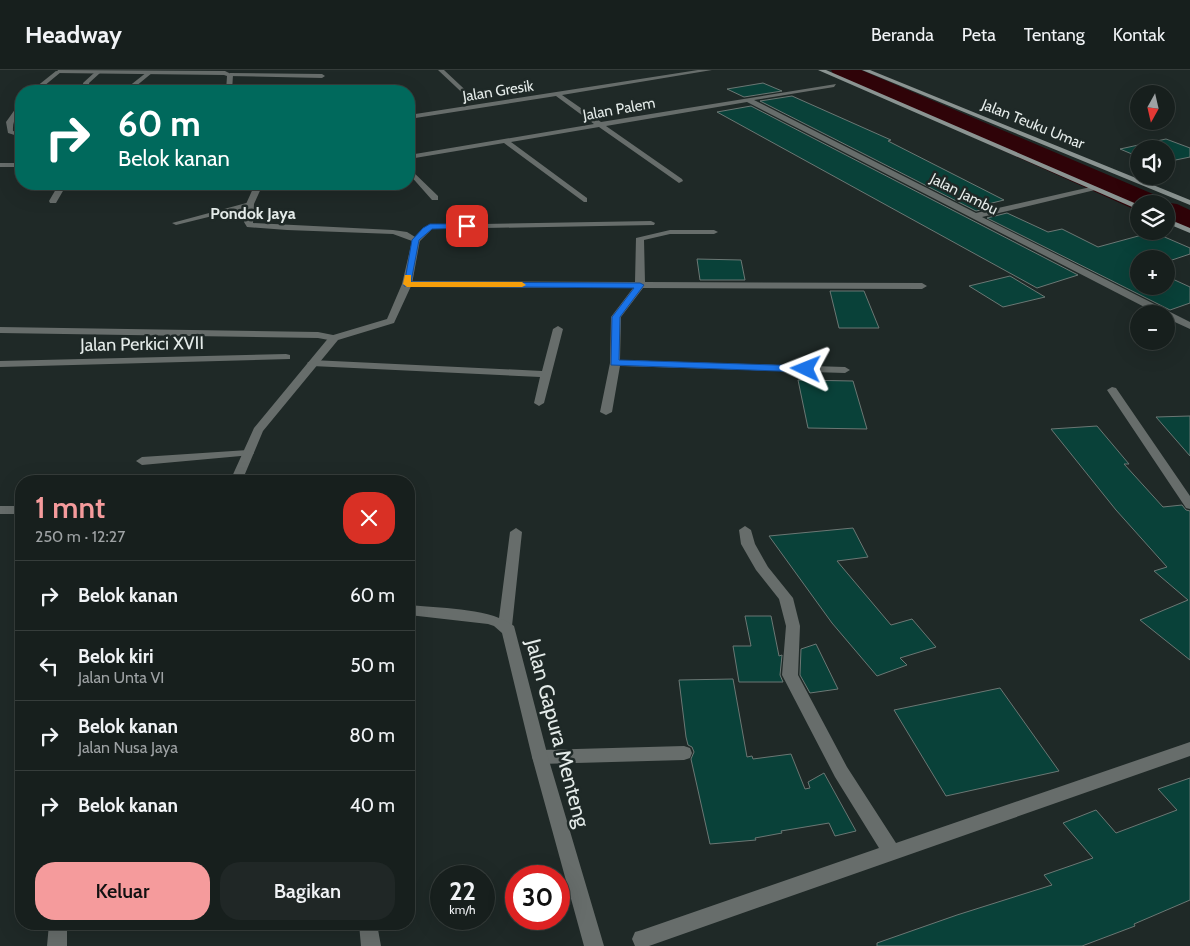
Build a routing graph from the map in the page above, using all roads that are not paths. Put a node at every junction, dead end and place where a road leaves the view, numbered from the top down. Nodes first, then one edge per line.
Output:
1 (236, 70) edge
2 (441, 70) edge
3 (668, 70) edge
4 (709, 70) edge
5 (820, 70) edge
6 (865, 70) edge
7 (59, 71) edge
8 (97, 72) junction
9 (148, 73) junction
10 (230, 75) junction
11 (678, 75) junction
12 (322, 76) dead end
13 (42, 85) edge
14 (86, 85) edge
15 (133, 85) edge
16 (229, 85) edge
17 (834, 85) dead end
18 (557, 94) junction
19 (748, 100) junction
20 (474, 101) junction
21 (415, 110) edge
22 (15, 114) edge
23 (415, 116) edge
24 (9, 122) junction
25 (15, 122) edge
26 (0, 124) edge
27 (601, 125) junction
28 (15, 133) edge
29 (507, 142) junction
30 (415, 156) edge
31 (0, 165) edge
32 (15, 165) edge
33 (415, 181) edge
34 (679, 181) dead end
35 (1092, 188) junction
36 (59, 190) edge
37 (256, 190) edge
38 (435, 198) dead end
39 (584, 200) dead end
40 (53, 201) dead end
41 (1190, 203) edge
42 (250, 204) junction
43 (1130, 204) edge
44 (975, 216) junction
45 (176, 223) dead end
46 (651, 223) dead end
47 (1175, 224) edge
48 (1190, 231) edge
49 (714, 232) dead end
50 (416, 240) junction
51 (407, 284) junction
52 (640, 285) junction
53 (922, 286) dead end
54 (1148, 305) edge
55 (1175, 318) edge
56 (1190, 326) edge
57 (558, 329) dead end
58 (0, 330) edge
59 (334, 338) junction
60 (286, 357) dead end
61 (312, 363) junction
62 (615, 363) junction
63 (0, 364) edge
64 (845, 370) dead end
65 (546, 374) junction
66 (1112, 390) dead end
67 (539, 403) dead end
68 (606, 412) dead end
69 (248, 453) junction
70 (142, 461) dead end
71 (239, 475) edge
72 (1190, 505) edge
73 (0, 510) edge
74 (15, 510) edge
75 (745, 530) dead end
76 (516, 532) dead end
77 (415, 611) edge
78 (505, 626) junction
79 (1190, 750) edge
80 (684, 753) dead end
81 (540, 757) junction
82 (892, 854) junction
83 (58, 930) edge
84 (369, 930) edge
85 (642, 939) dead end
86 (57, 946) edge
87 (371, 946) edge
88 (594, 946) edge

1 - 10 street
2 - 20 street
3 - 11 street
3 - 20 street
4 - 11 street, Jalan Gresik
5 - 35 main road, Jalan Teuku Umar
6 - 41 main road, Jalan Teuku Umar
7 - 8 street
7 - 13 street
8 - 9 street
8 - 14 street
9 - 10 street
9 - 15 street
10 - 12 street
10 - 16 street
11 - 18 street, Jalan Gresik
17 - 19 street, Jalan Palem
18 - 23 street, Jalan Gresik
18 - 27 street
19 - 27 street, Jalan Palem
19 - 44 street, Jalan Jambu
20 - 21 street
22 - 24 street
24 - 25 street
24 - 26 street
24 - 28 street
27 - 29 street, Jalan Palem
27 - 34 street
29 - 30 street, Jalan Palem
29 - 39 street
31 - 32 street
33 - 38 street
35 - 43 main road, Jalan Teuku Umar
35 - 44 street
36 - 40 street
37 - 42 street
42 - 45 street
42 - 50 street
44 - 54 street, Jalan Jambu
46 - 50 street
47 - 48 main road
49 - 52 street
50 - 51 street
51 - 52 street
51 - 59 street
52 - 53 street
52 - 62 street
55 - 56 street, Jalan Jambu
57 - 65 street
58 - 59 street
59 - 61 street
60 - 63 street, Jalan Perkici XVII
61 - 65 street
61 - 69 street
62 - 64 street
62 - 68 street
65 - 67 street
66 - 72 street
69 - 70 street
69 - 71 street
73 - 74 street
75 - 82 street
76 - 78 street
77 - 78 street, Jalan Gapura Menteng
78 - 81 street, Jalan Gapura Menteng
79 - 82 street
80 - 81 street
81 - 88 street, Jalan Gapura Menteng
82 - 85 street
83 - 86 street
84 - 87 street

